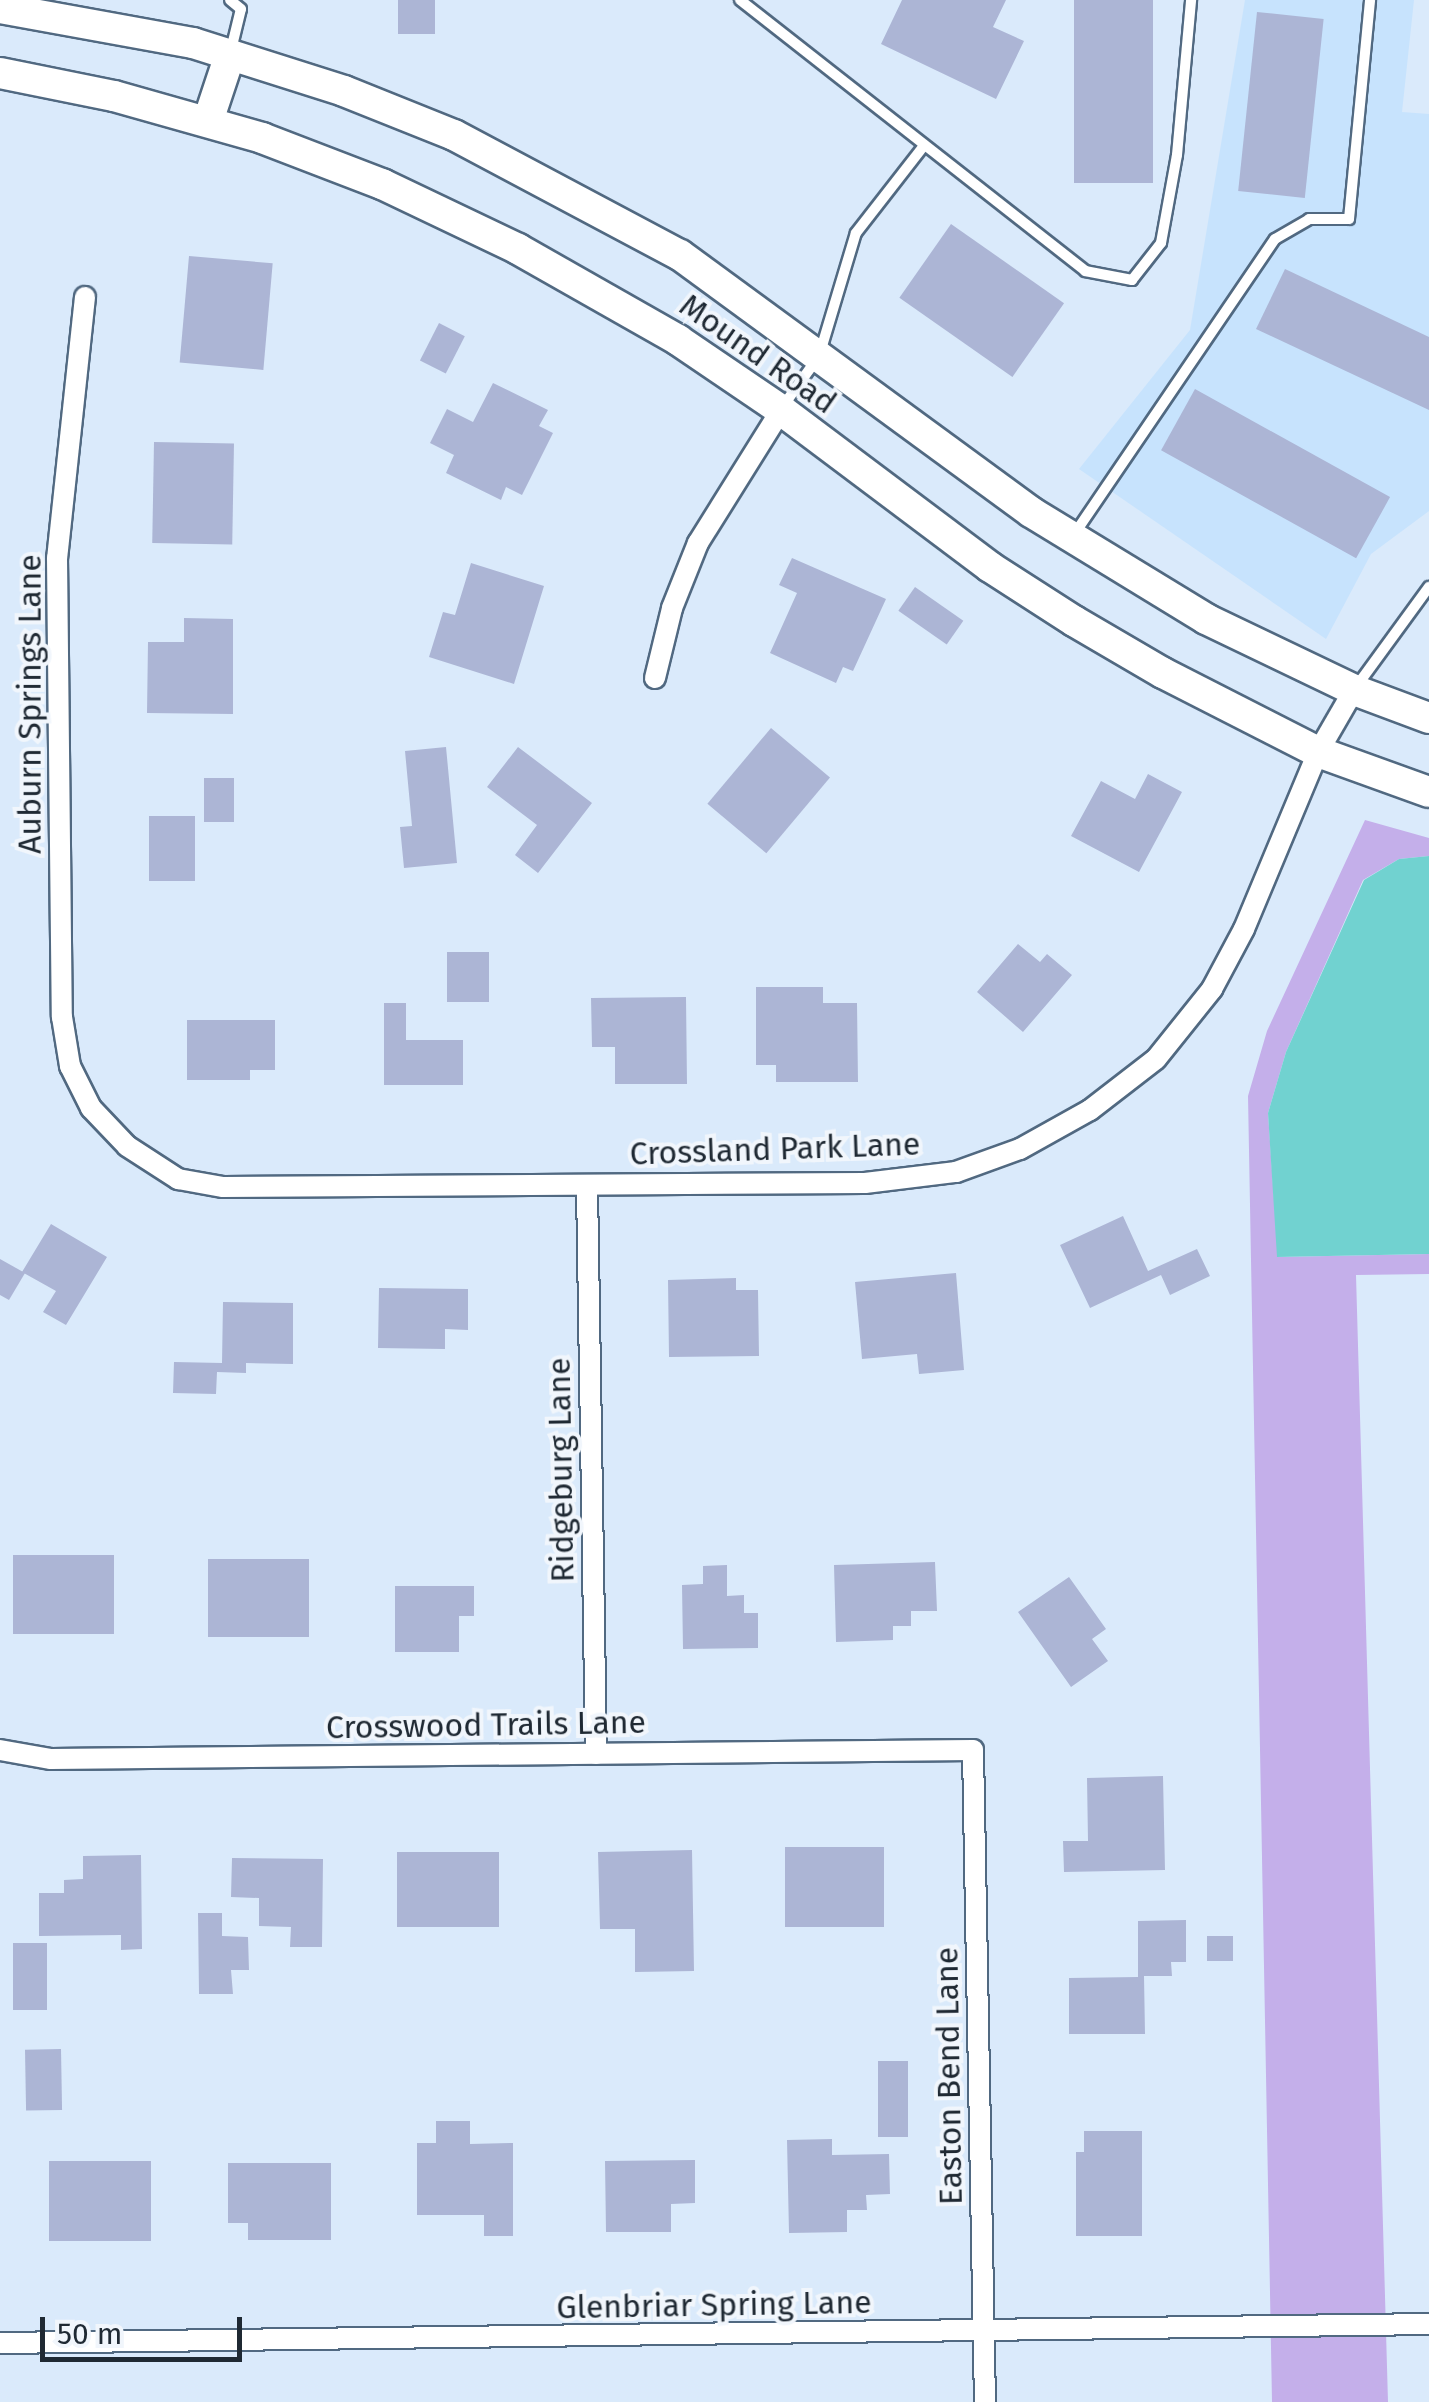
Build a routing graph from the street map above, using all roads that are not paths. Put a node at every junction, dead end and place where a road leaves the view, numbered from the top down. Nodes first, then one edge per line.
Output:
1 (230, 0) edge
2 (740, 0) edge
3 (1192, 0) edge
4 (1370, 0) edge
5 (0, 8) edge
6 (230, 54) junction
7 (0, 73) edge
8 (208, 121) junction
9 (923, 147) junction
10 (86, 297) dead end
11 (820, 356) junction
12 (781, 410) junction
13 (1072, 537) junction
14 (1429, 587) edge
15 (655, 678) dead end
16 (1354, 690) junction
17 (1429, 718) edge
18 (1318, 752) junction
19 (1429, 792) edge
20 (91, 1108) joint
21 (587, 1185) junction
22 (0, 1750) edge
23 (972, 1750) joint
24 (596, 1754) junction
25 (1429, 2324) edge
26 (984, 2332) junction
27 (0, 2343) edge
28 (985, 2402) edge

1 - 6 lane
2 - 9 lane
3 - 9 lane
4 - 13 lane
5 - 6 street, Mound Road
6 - 8 street
6 - 11 street, Mound Road
7 - 8 street, Mound Road
8 - 12 street, Mound Road
9 - 11 lane
10 - 20 street, Auburn Springs Lane
11 - 12 lane
11 - 13 street, Mound Road
12 - 15 street
12 - 18 street, Mound Road
13 - 16 street, Mound Road
14 - 16 lane
16 - 17 street, Mound Road
16 - 18 street, Crossland Park Lane
18 - 19 street, Mound Road
18 - 21 street, Crossland Park Lane
20 - 21 street, Crossland Park Lane
21 - 24 street, Ridgeburg Lane
22 - 24 street, Crosswood Trails Lane
23 - 24 street, Crosswood Trails Lane
23 - 26 street, Easton Bend Lane
25 - 26 street, Glenbriar Spring Lane
26 - 27 street, Glenbriar Spring Lane
26 - 28 street, Easton Bend Lane

